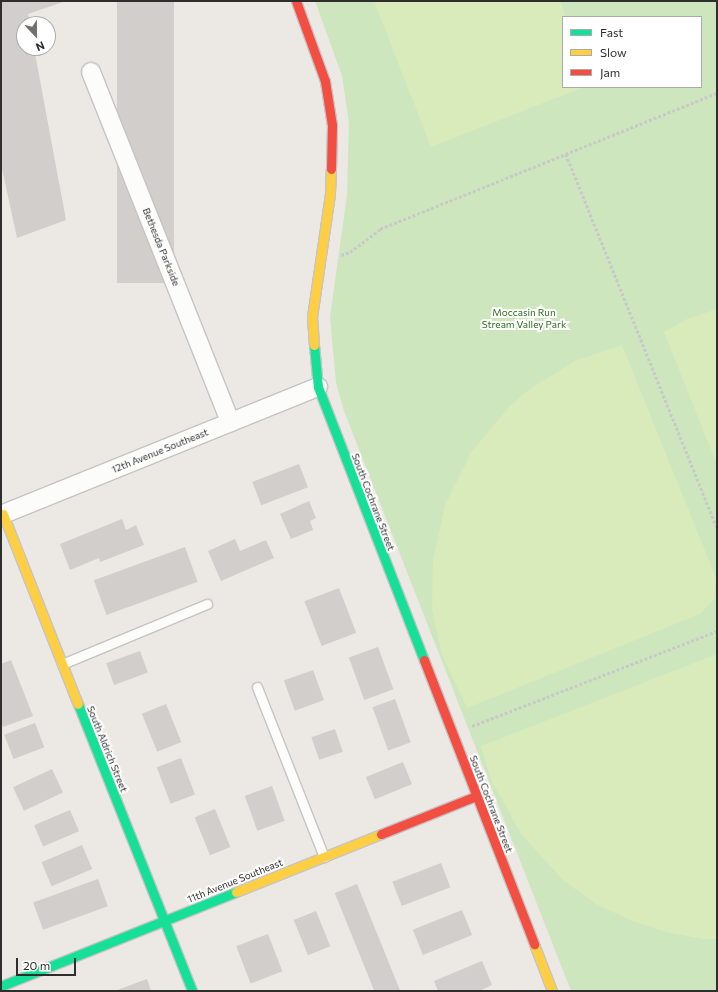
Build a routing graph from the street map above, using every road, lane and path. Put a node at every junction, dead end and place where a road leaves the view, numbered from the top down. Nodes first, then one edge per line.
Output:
1 (296, 1) edge
2 (92, 72) dead end
3 (717, 93) edge
4 (566, 154) junction
5 (319, 257) junction
6 (318, 387) junction
7 (230, 422) junction
8 (2, 514) edge
9 (717, 527) edge
10 (207, 604) dead end
11 (717, 631) edge
12 (62, 664) junction
13 (257, 687) dead end
14 (452, 734) junction
15 (476, 796) junction
16 (324, 857) junction
17 (164, 921) junction
18 (1, 986) edge
19 (192, 991) edge
20 (552, 991) edge

1 - 5 street, South Cochrane Street
2 - 7 street, Bethesda Parkside
3 - 4 path
4 - 5 path
4 - 9 path
5 - 6 street, South Cochrane Street
6 - 7 street, 12th Avenue Southeast
6 - 14 street, South Cochrane Street
7 - 8 street, 12th Avenue Southeast
8 - 12 street, South Aldrich Street
10 - 12 lane
11 - 14 path
12 - 17 street, South Aldrich Street
13 - 16 lane
14 - 15 street, South Cochrane Street
15 - 16 street, 11th Avenue Southeast
15 - 20 street, South Cochrane Street
16 - 17 street, 11th Avenue Southeast
17 - 18 street, 11th Avenue Southeast
17 - 19 street, South Aldrich Street

